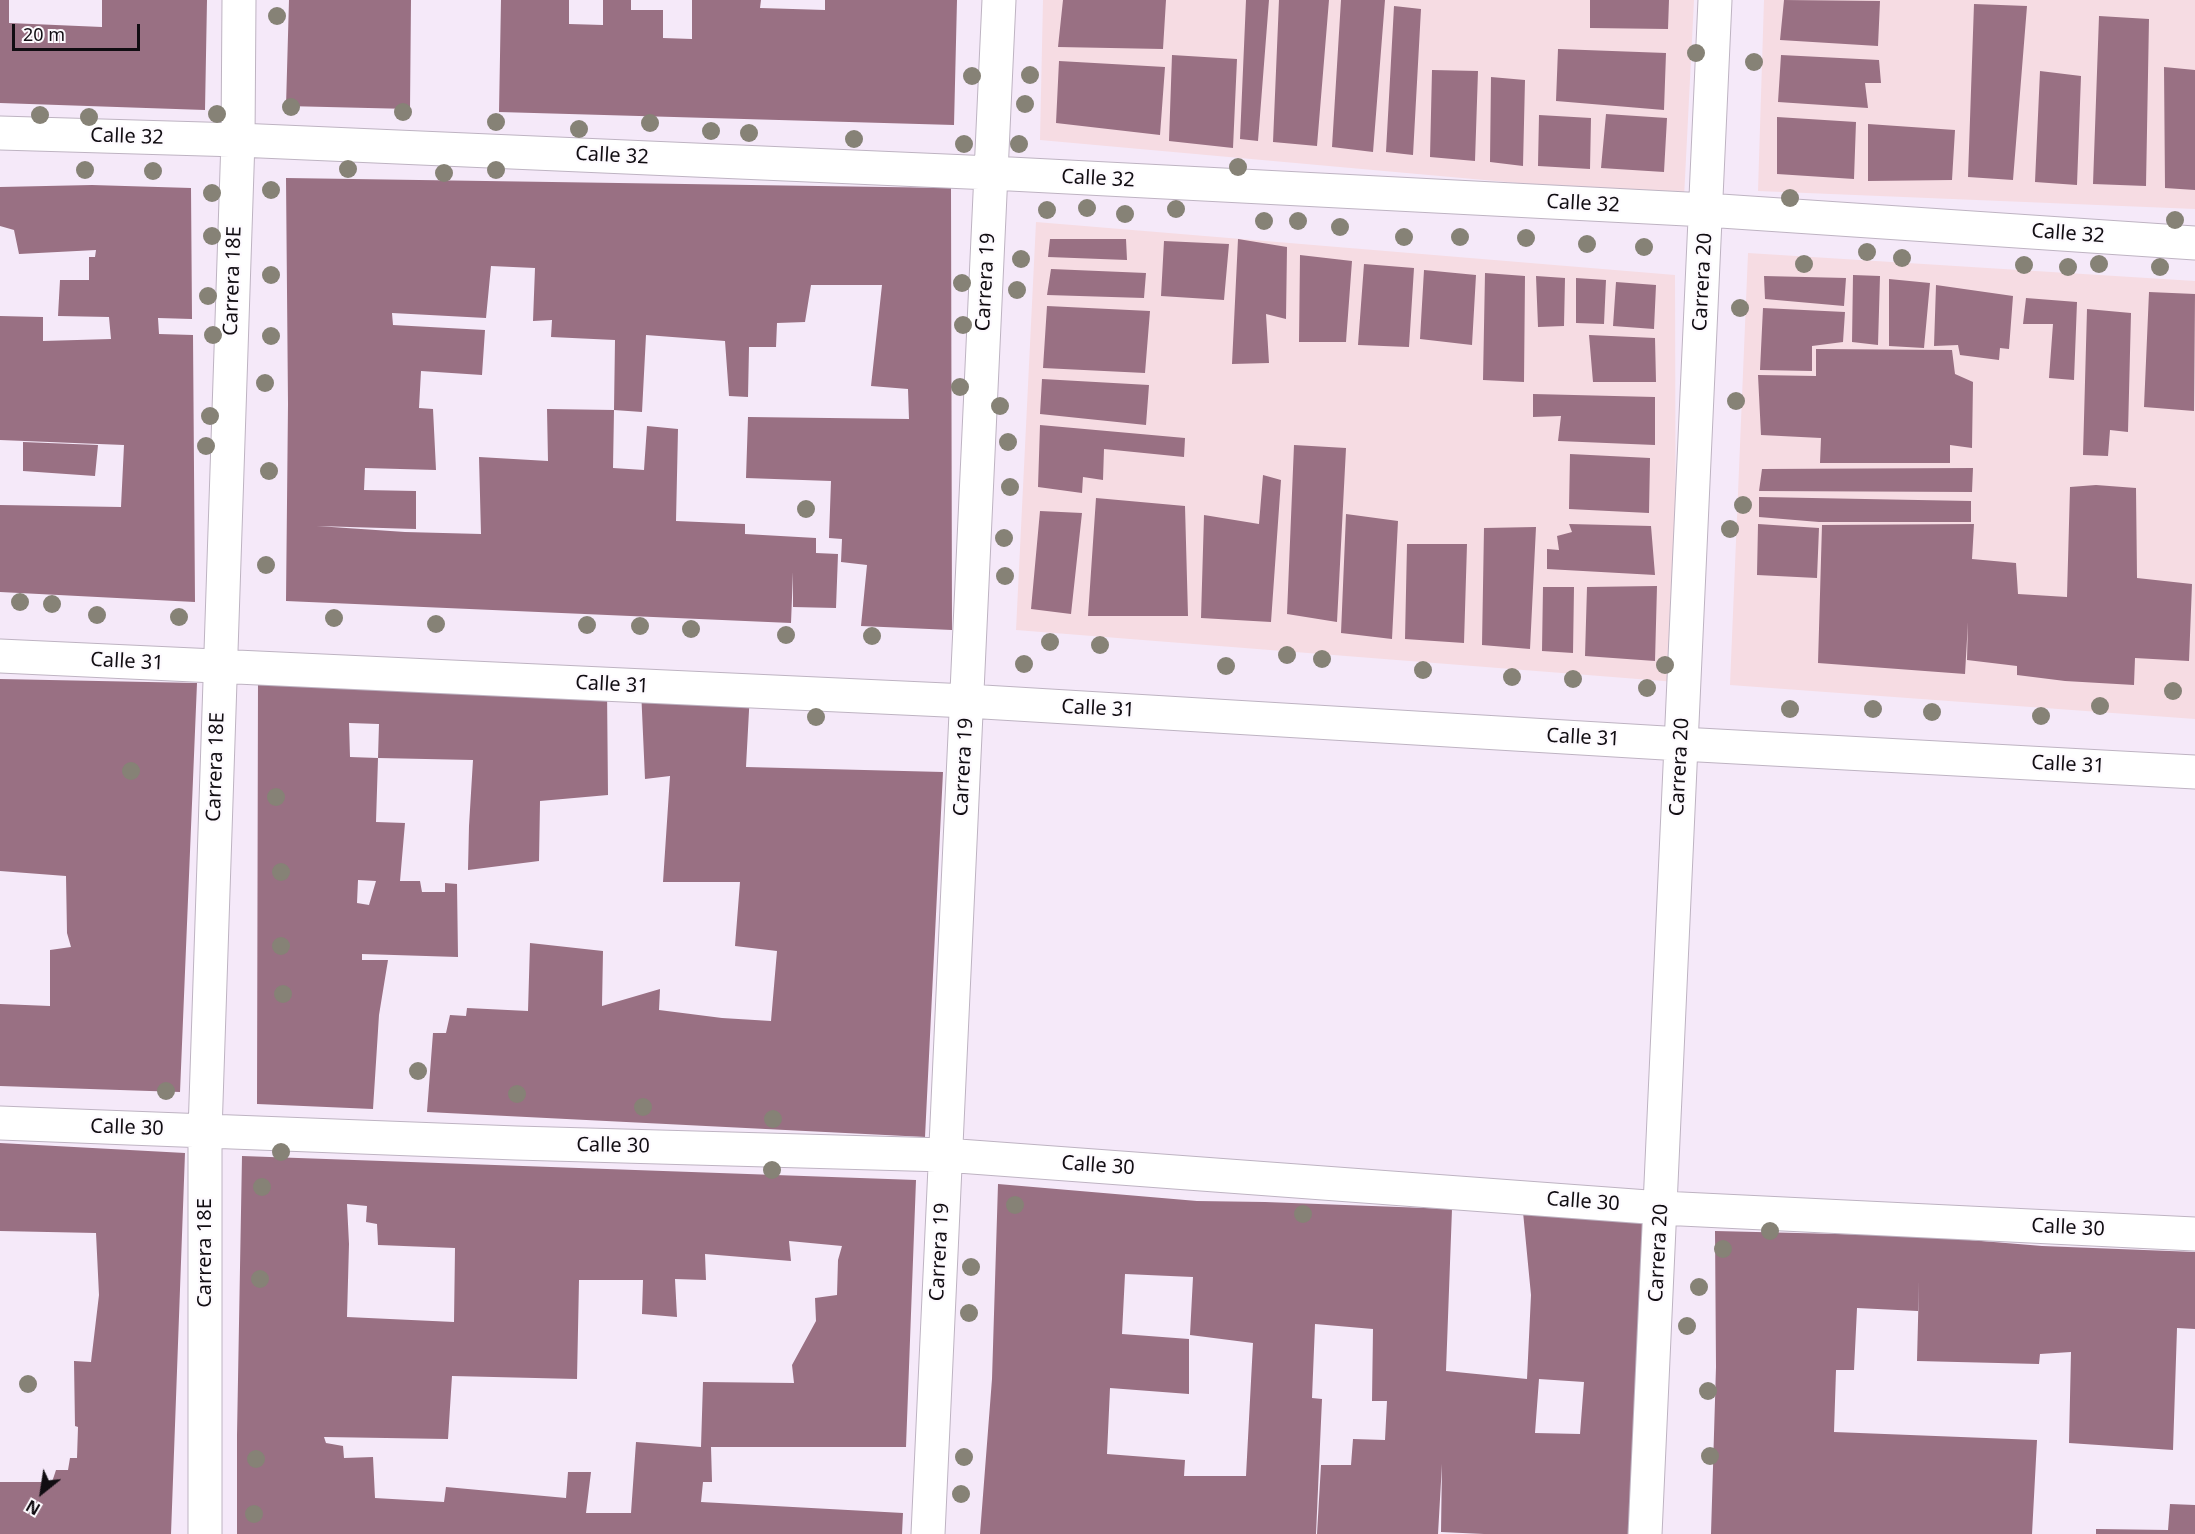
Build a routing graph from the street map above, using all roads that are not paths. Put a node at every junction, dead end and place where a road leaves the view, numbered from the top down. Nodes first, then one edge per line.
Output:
1 (240, 0) edge
2 (999, 0) edge
3 (1715, 0) edge
4 (0, 133) edge
5 (238, 140) junction
6 (991, 173) junction
7 (1706, 210) junction
8 (2195, 243) edge
9 (0, 656) edge
10 (219, 667) junction
11 (967, 701) junction
12 (1681, 744) junction
13 (2195, 772) edge
14 (0, 1123) edge
15 (204, 1132) junction
16 (945, 1155) junction
17 (1661, 1208) junction
18 (2195, 1234) edge
19 (205, 1534) edge
20 (927, 1534) edge
21 (1646, 1534) edge

1 - 5 street, Carrera 18E
2 - 6 street, Carrera 19
3 - 7 street, Carrera 20
4 - 5 street, Calle 32
5 - 6 street, Calle 32
5 - 10 street, Carrera 18E
6 - 7 street, Calle 32
6 - 11 street, Carrera 19
7 - 8 street, Calle 32
7 - 12 street, Carrera 20
9 - 10 street, Calle 31
10 - 11 street, Calle 31
10 - 15 street, Carrera 18E
11 - 12 street, Calle 31
11 - 16 street, Carrera 19
12 - 13 street, Calle 31
12 - 17 street, Carrera 20
14 - 15 street, Calle 30
15 - 16 street, Calle 30
15 - 19 street, Carrera 18E
16 - 17 street, Calle 30
16 - 20 street, Carrera 19
17 - 18 street, Calle 30
17 - 21 street, Carrera 20

